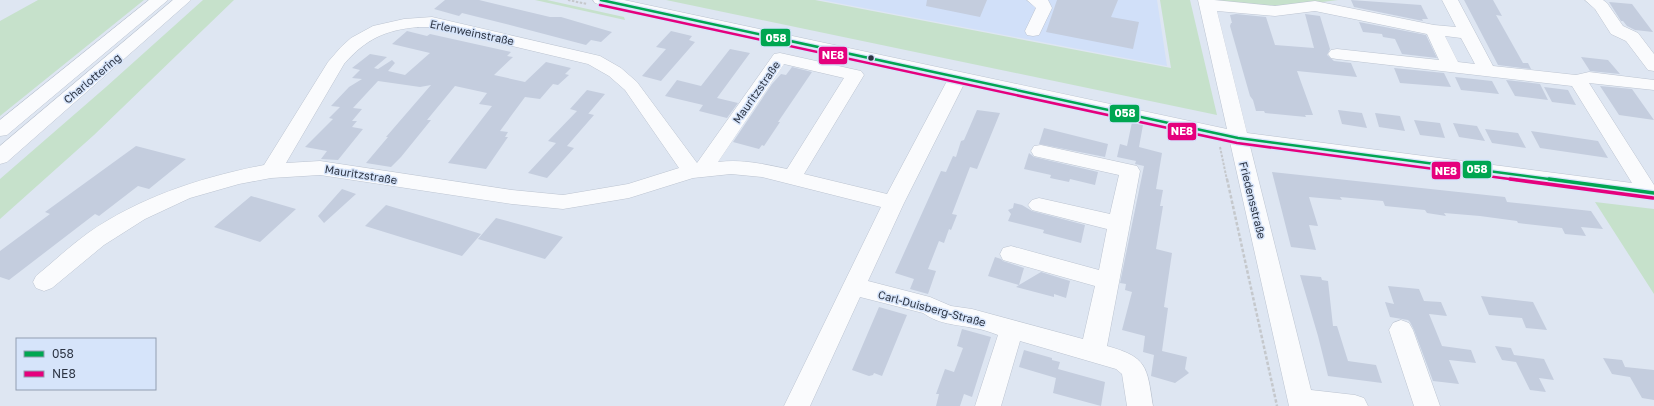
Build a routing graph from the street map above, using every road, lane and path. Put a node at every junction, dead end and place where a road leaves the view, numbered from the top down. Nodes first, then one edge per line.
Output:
1 (160, 0) edge
2 (184, 0) edge
3 (601, 0) edge
4 (1035, 0) edge
5 (1450, 0) edge
6 (1593, 0) edge
7 (1207, 3) edge
8 (1434, 30) junction
9 (1033, 31) dead end
10 (1467, 33) junction
11 (1337, 54) dead end
12 (1654, 66) edge
13 (1452, 68) junction
14 (1487, 71) junction
15 (957, 77) junction
16 (1578, 81) junction
17 (1654, 85) edge
18 (0, 130) edge
19 (1238, 138) junction
20 (1220, 150) dead end
21 (1040, 151) dead end
22 (0, 156) edge
23 (697, 170) junction
24 (271, 171) junction
25 (792, 177) junction
26 (1651, 193) edge
27 (893, 203) junction
28 (1039, 205) dead end
29 (1119, 224) junction
30 (1011, 254) dead end
31 (1108, 281) junction
32 (44, 282) dead end
33 (853, 286) junction
34 (1011, 330) junction
35 (1401, 330) dead end
36 (1093, 352) junction
37 (1293, 404) edge
38 (797, 406) edge
39 (988, 406) edge
40 (1140, 406) edge
41 (1355, 406) edge
42 (1427, 406) edge

1 - 18 highway, Charlottering
2 - 22 highway, Charlottering
3 - 15 street
4 - 9 street
5 - 10 street
6 - 12 street
7 - 8 street
7 - 19 street, Friedensstraße
8 - 10 street
8 - 13 street
10 - 14 street
11 - 13 street
13 - 14 street
14 - 16 street
15 - 19 street
15 - 27 street
16 - 17 street
16 - 26 street
19 - 26 street
19 - 37 street, Friedensstraße
20 - 37 path
21 - 29 street
23 - 24 street, Mauritzstraße
23 - 24 street, Erlenweinstraße
23 - 25 street, Mauritzstraße
23 - 25 street, Mauritzstraße
24 - 32 street, Mauritzstraße
25 - 27 street, Mauritzstraße
27 - 33 street
28 - 29 street
29 - 31 street
30 - 31 street
31 - 36 street
33 - 34 street, Carl-Duisberg-Straße
33 - 38 street
34 - 36 street, Carl-Duisberg-Straße
34 - 39 street
35 - 42 street
36 - 40 street, Carl-Duisberg-Straße
37 - 41 street

